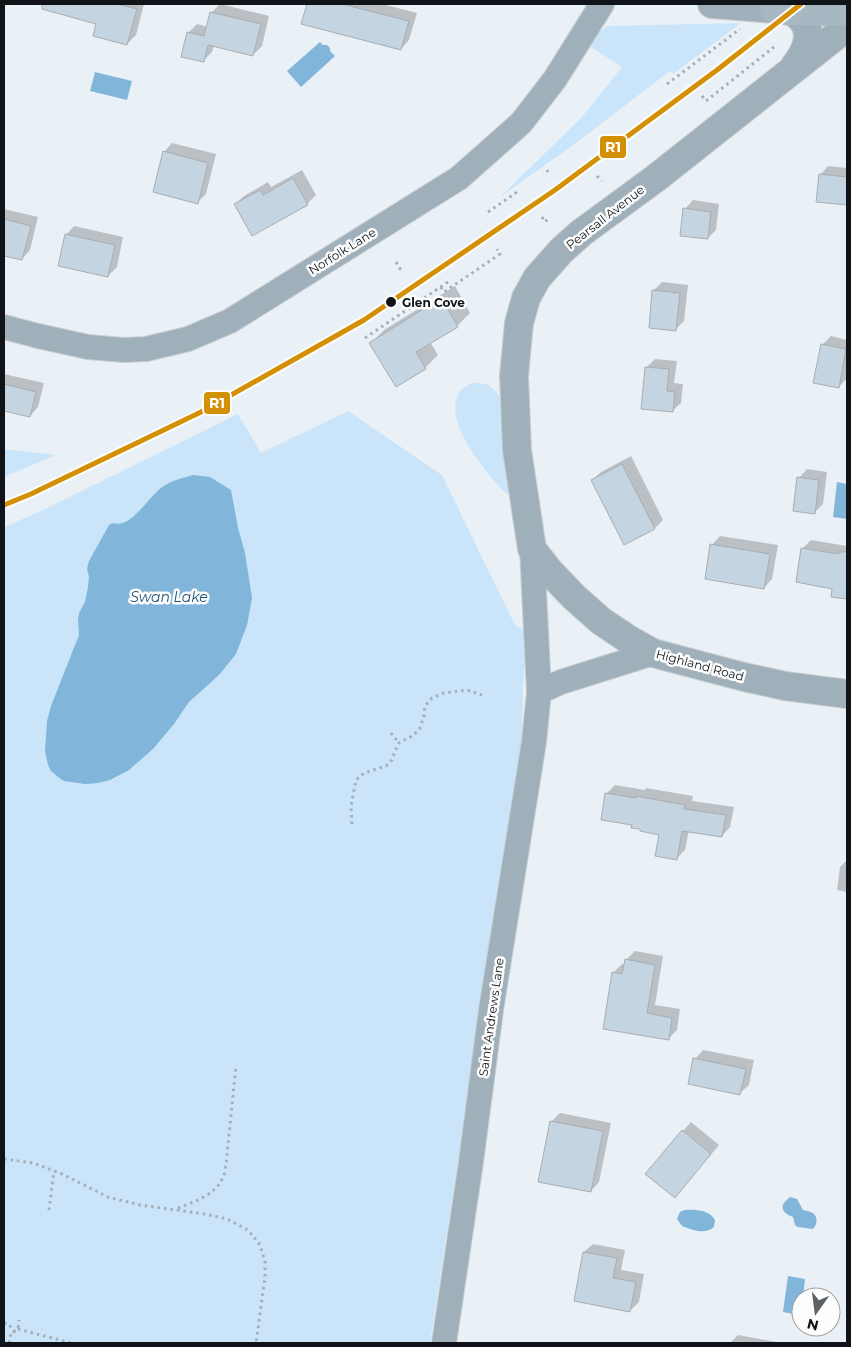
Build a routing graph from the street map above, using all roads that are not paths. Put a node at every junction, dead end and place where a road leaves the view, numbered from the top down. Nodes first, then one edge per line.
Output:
1 (602, 4) edge
2 (712, 4) edge
3 (783, 10) junction
4 (847, 12) edge
5 (847, 27) edge
6 (784, 77) junction
7 (4, 327) edge
8 (532, 549) junction
9 (653, 653) junction
10 (539, 692) junction
11 (847, 694) edge
12 (444, 1343) edge

1 - 7 street, Norfolk Lane
2 - 3 street
3 - 4 main road
3 - 6 street
5 - 6 street, Pearsall Avenue
6 - 8 street, Pearsall Avenue
8 - 9 street, Highland Road
8 - 10 street, Saint Andrews Lane
9 - 10 street
9 - 11 street, Highland Road
10 - 12 street, Saint Andrews Lane

